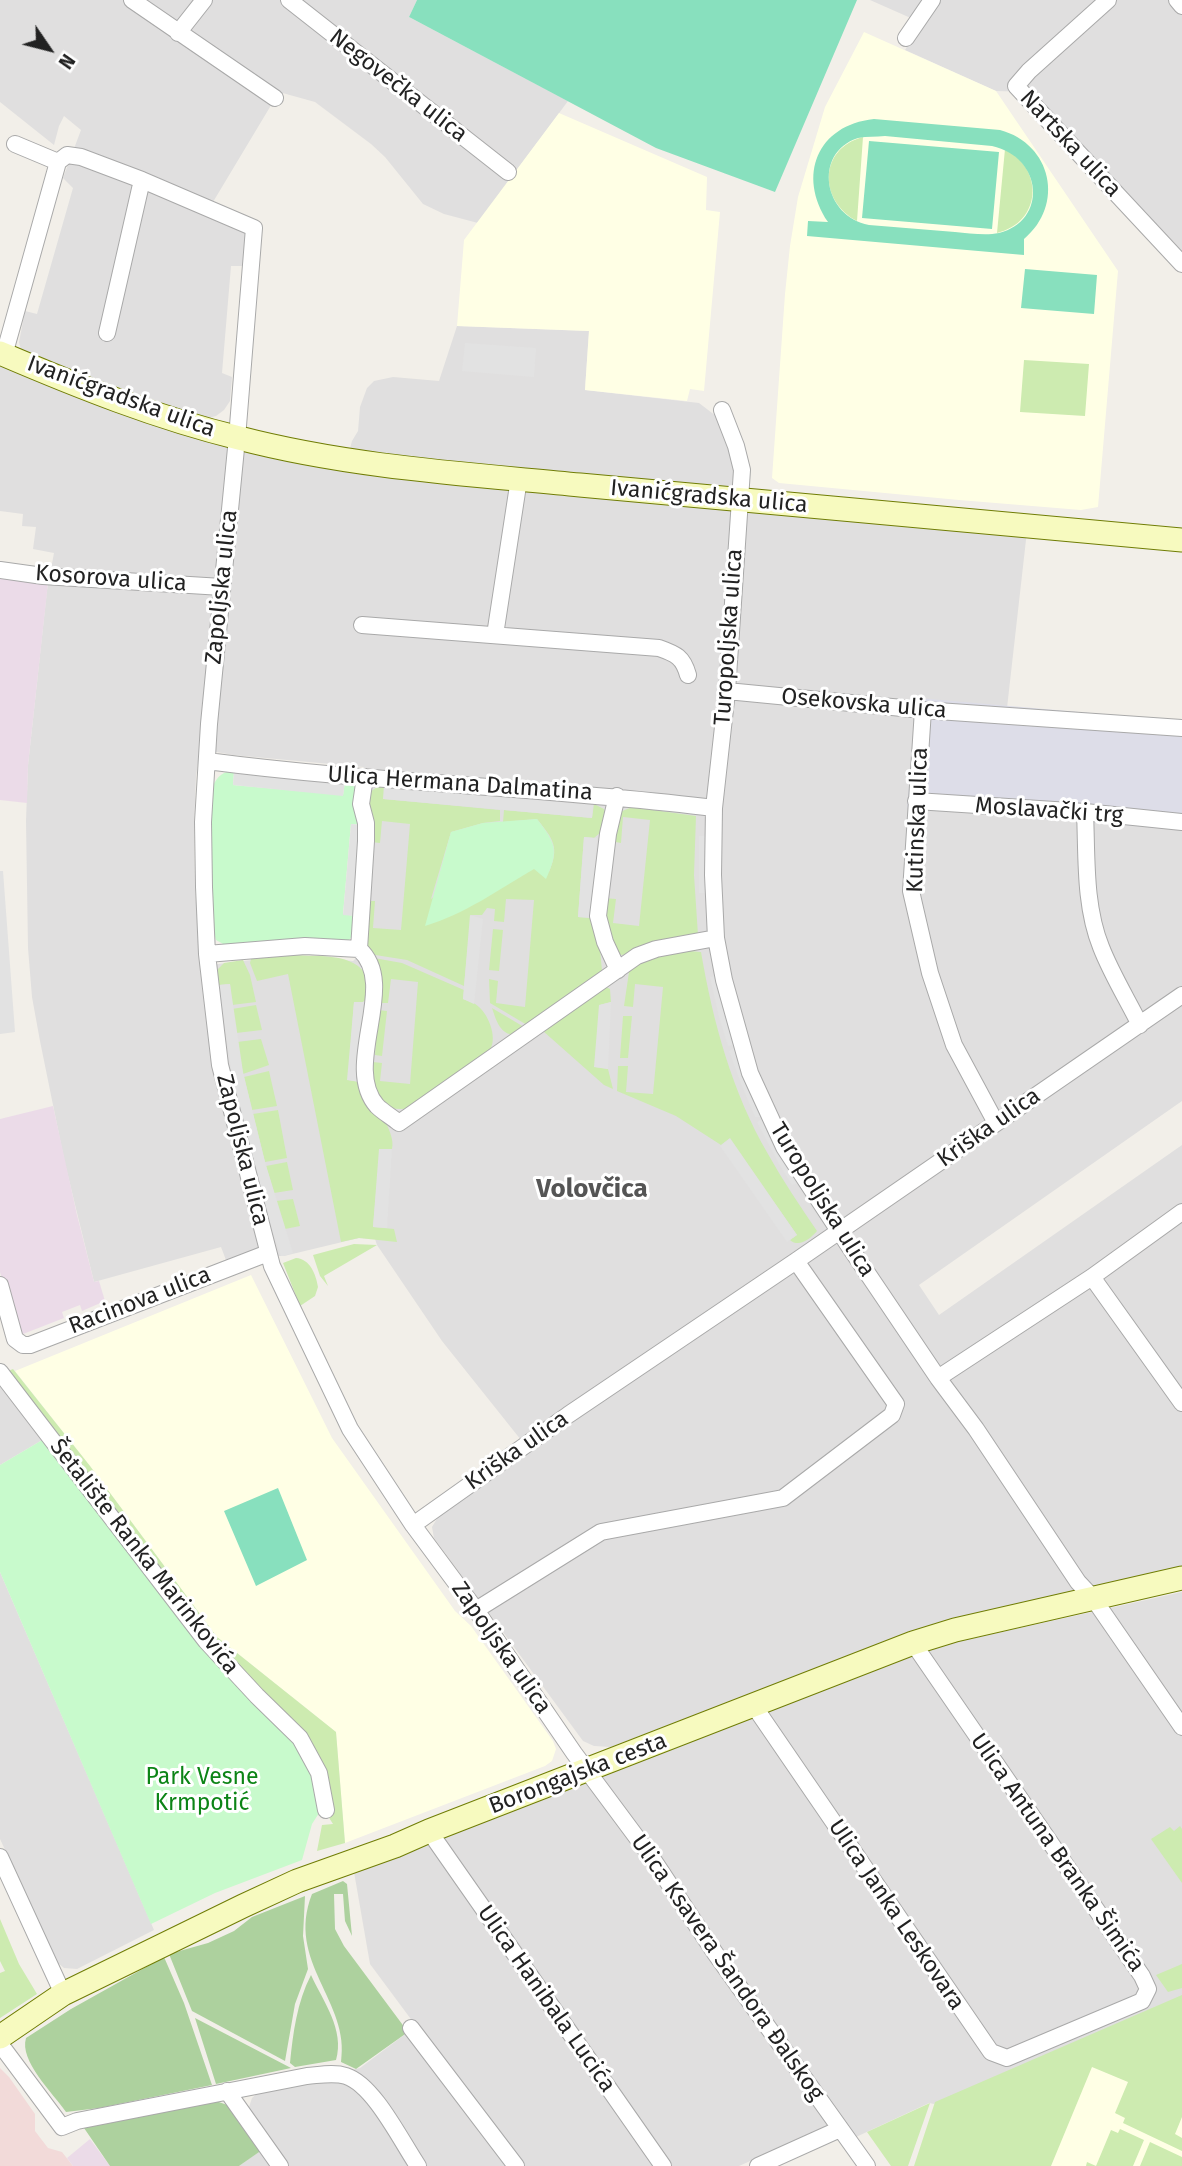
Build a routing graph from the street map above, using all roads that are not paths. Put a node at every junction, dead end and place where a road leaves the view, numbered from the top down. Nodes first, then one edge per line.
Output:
1 (132, 0) edge
2 (204, 0) edge
3 (289, 0) edge
4 (932, 0) edge
5 (1108, 0) edge
6 (1177, 0) edge
7 (1182, 6) edge
8 (177, 33) junction
9 (906, 38) dead end
10 (275, 98) dead end
11 (15, 144) dead end
12 (58, 162) junction
13 (508, 172) dead end
14 (142, 180) junction
15 (1182, 264) edge
16 (107, 333) dead end
17 (2, 354) edge
18 (722, 411) dead end
19 (237, 438) junction
20 (519, 479) junction
21 (741, 502) junction
22 (1182, 540) edge
23 (0, 570) edge
24 (222, 587) junction
25 (362, 625) dead end
26 (495, 635) junction
27 (688, 675) dead end
28 (727, 691) junction
29 (923, 710) junction
30 (1182, 728) edge
31 (207, 761) junction
32 (365, 777) junction
33 (617, 796) junction
34 (916, 801) junction
35 (713, 808) junction
36 (1085, 812) junction
37 (1182, 822) edge
38 (716, 938) junction
39 (359, 949) junction
40 (208, 954) junction
41 (618, 970) junction
42 (1182, 995) edge
43 (1140, 1025) junction
44 (996, 1123) junction
45 (1182, 1212) edge
46 (839, 1231) junction
47 (268, 1253) junction
48 (796, 1261) junction
49 (1092, 1277) junction
50 (0, 1285) edge
51 (0, 1373) edge
52 (938, 1378) junction
53 (1182, 1404) edge
54 (413, 1525) junction
55 (1182, 1578) edge
56 (1093, 1598) junction
57 (476, 1610) junction
58 (913, 1643) junction
59 (754, 1706) junction
60 (1182, 1727) edge
61 (588, 1770) junction
62 (326, 1810) dead end
63 (429, 1831) junction
64 (0, 1857) edge
65 (63, 1994) junction
66 (411, 2028) dead end
67 (1071, 2032) joint
68 (0, 2038) edge
69 (0, 2044) edge
70 (227, 2091) junction
71 (840, 2129) junction
72 (281, 2166) edge
73 (418, 2166) edge
74 (516, 2166) edge
75 (663, 2166) edge
76 (758, 2166) edge
77 (867, 2166) edge

1 - 8 street
2 - 8 street
3 - 13 street, Negovečka ulica
4 - 9 street
5 - 15 street, Nartska ulica
6 - 7 street
8 - 10 street
11 - 12 street, Ivanićgradska ulica
12 - 14 street, Ivanićgradska ulica
12 - 17 street, Ivanićgradska ulica
14 - 16 street
14 - 19 street, Ivanićgradska ulica
17 - 19 street, Ivanićgradska ulica
18 - 21 street, Turopoljska ulica
19 - 20 street, Ivanićgradska ulica
19 - 24 street, Zapoljska ulica
20 - 21 street, Ivanićgradska ulica
20 - 26 street
21 - 22 street, Ivanićgradska ulica
21 - 28 street, Turopoljska ulica
23 - 24 street, Kosorova ulica
24 - 31 street, Zapoljska ulica
25 - 26 street
26 - 27 street
28 - 29 street, Osekovska ulica
28 - 35 street, Turopoljska ulica
29 - 30 street, Osekovska ulica
29 - 34 street, Kutinska ulica
31 - 32 street, Ulica Hermana Dalmatina
31 - 40 street, Zapoljska ulica
32 - 33 street, Ulica Hermana Dalmatina
32 - 39 street
33 - 35 street, Ulica Hermana Dalmatina
33 - 41 street
34 - 36 street, Moslavački trg
34 - 44 street, Kutinska ulica
35 - 38 street, Turopoljska ulica
36 - 37 street, Moslavački trg
36 - 43 street
38 - 41 street
38 - 46 street, Turopoljska ulica
39 - 40 street
39 - 41 street
40 - 47 street, Zapoljska ulica
42 - 43 street, Kriška ulica
43 - 44 street, Kriška ulica
44 - 46 street, Kriška ulica
45 - 49 street
46 - 48 street, Kriška ulica
46 - 52 street, Turopoljska ulica
47 - 50 street, Racinova ulica
47 - 54 street, Zapoljska ulica
48 - 54 street, Kriška ulica
48 - 57 street
49 - 52 street
49 - 53 street
51 - 62 street, Šetalište Ranka Marinkovića
52 - 56 street, Turopoljska ulica
54 - 57 street, Zapoljska ulica
55 - 56 street, Borongajska cesta
56 - 58 street, Borongajska cesta
56 - 60 street, Turopoljska ulica
57 - 61 street, Zapoljska ulica
58 - 59 street, Borongajska cesta
58 - 67 street, Ulica Antuna Branka Šimića
59 - 61 street, Borongajska cesta
59 - 67 street, Ulica Janka Leskovara
61 - 63 street, Borongajska cesta
61 - 71 street, Ulica Ksavera Šandora Đalskog
63 - 65 street, Borongajska cesta
63 - 75 street, Ulica Hanibala Lucića
64 - 65 street
65 - 68 street, Borongajska cesta
66 - 74 street
69 - 70 street
70 - 72 street
70 - 73 street
71 - 76 street
71 - 77 street, Ulica Ksavera Šandora Đalskog

